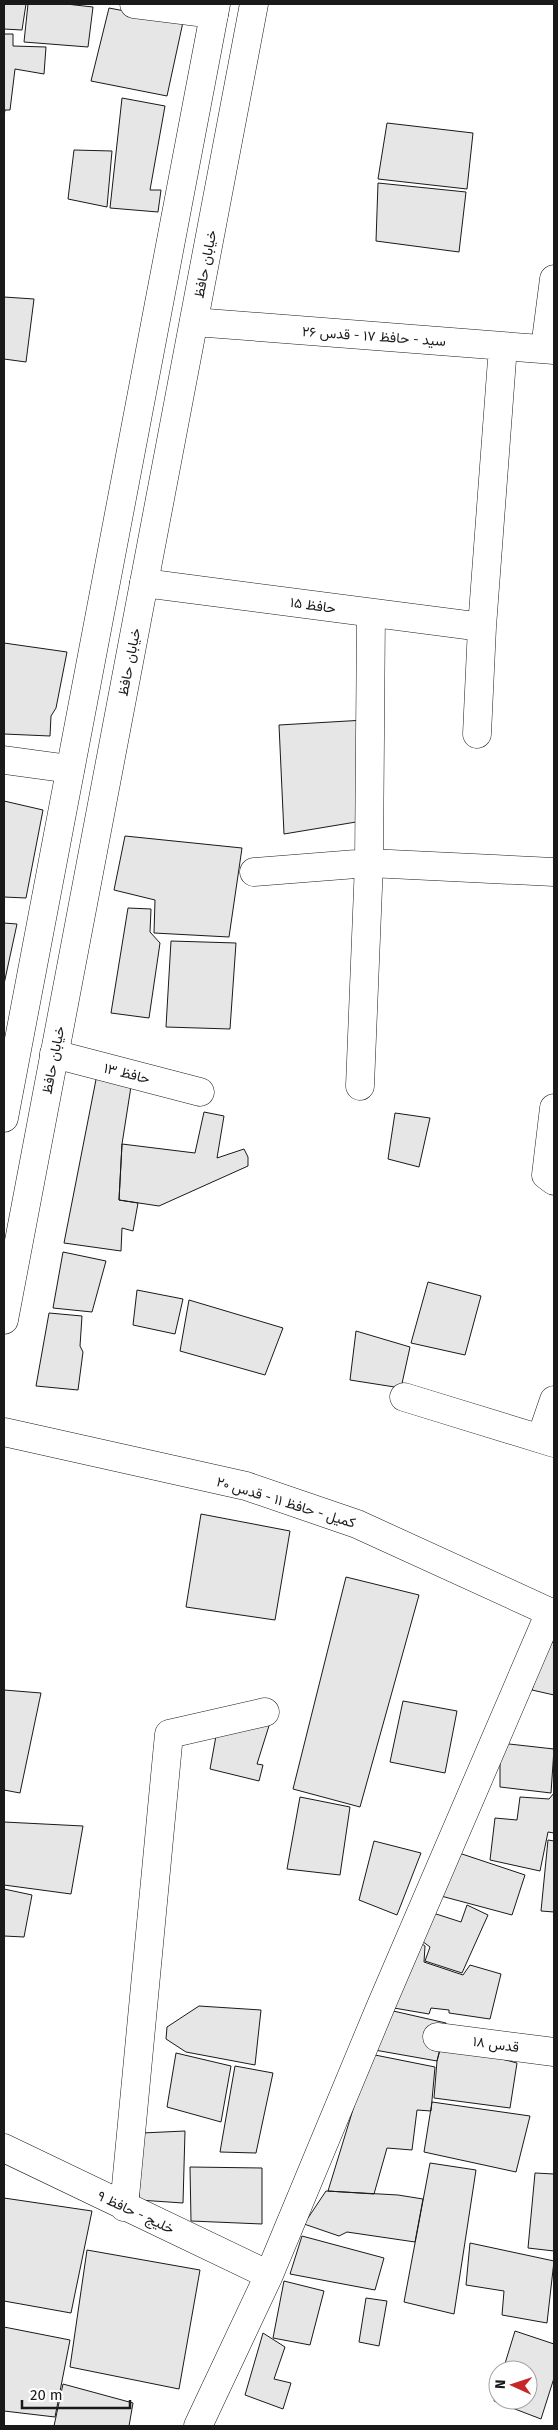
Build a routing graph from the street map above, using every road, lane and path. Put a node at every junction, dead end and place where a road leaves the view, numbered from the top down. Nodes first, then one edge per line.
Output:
1 (134, 4) edge
2 (254, 4) edge
3 (215, 9) edge
4 (554, 279) edge
5 (194, 322) junction
6 (503, 346) junction
7 (550, 349) edge
8 (144, 583) junction
9 (371, 613) junction
10 (482, 627) junction
11 (477, 734) dead end
12 (4, 760) edge
13 (70, 770) junction
14 (369, 863) junction
15 (254, 872) dead end
16 (554, 872) edge
17 (54, 1054) junction
18 (9, 1059) edge
19 (360, 1086) dead end
20 (200, 1092) dead end
21 (554, 1108) edge
22 (4, 1118) edge
23 (554, 1181) edge
24 (4, 1320) edge
25 (404, 1396) dead end
26 (554, 1400) edge
27 (4, 1432) edge
28 (548, 1440) edge
29 (552, 1613) edge
30 (265, 1712) dead end
31 (437, 2036) dead end
32 (554, 2052) edge
33 (4, 2148) edge
34 (124, 2206) junction
35 (269, 2275) junction
36 (198, 2426) edge

1 - 3 street
2 - 5 street, خیابان حافظ
3 - 13 street
4 - 7 street
5 - 6 street, سید - حافظ ۱۷ - قدس ۲۶
5 - 8 street, خیابان حافظ
6 - 7 street, سید - حافظ ۱۷ - قدس ۲۶
6 - 10 street
8 - 9 street, حافظ ۱۵
8 - 17 street, خیابان حافظ
9 - 10 street, حافظ ۱۵
9 - 14 street
10 - 11 street
12 - 13 street
13 - 18 street
14 - 15 street
14 - 16 street
14 - 19 street
17 - 20 street, حافظ ۱۳
17 - 24 street, خیابان حافظ
18 - 22 street
21 - 23 street
25 - 28 street
26 - 28 street
27 - 29 street, کمیل - حافظ ۱۱ - قدس ۲۰
29 - 35 street
30 - 34 street
31 - 32 street, قدس ۱۸
33 - 34 street, خلیج - حافظ ۹
34 - 35 street, خلیج - حافظ ۹
35 - 36 street

